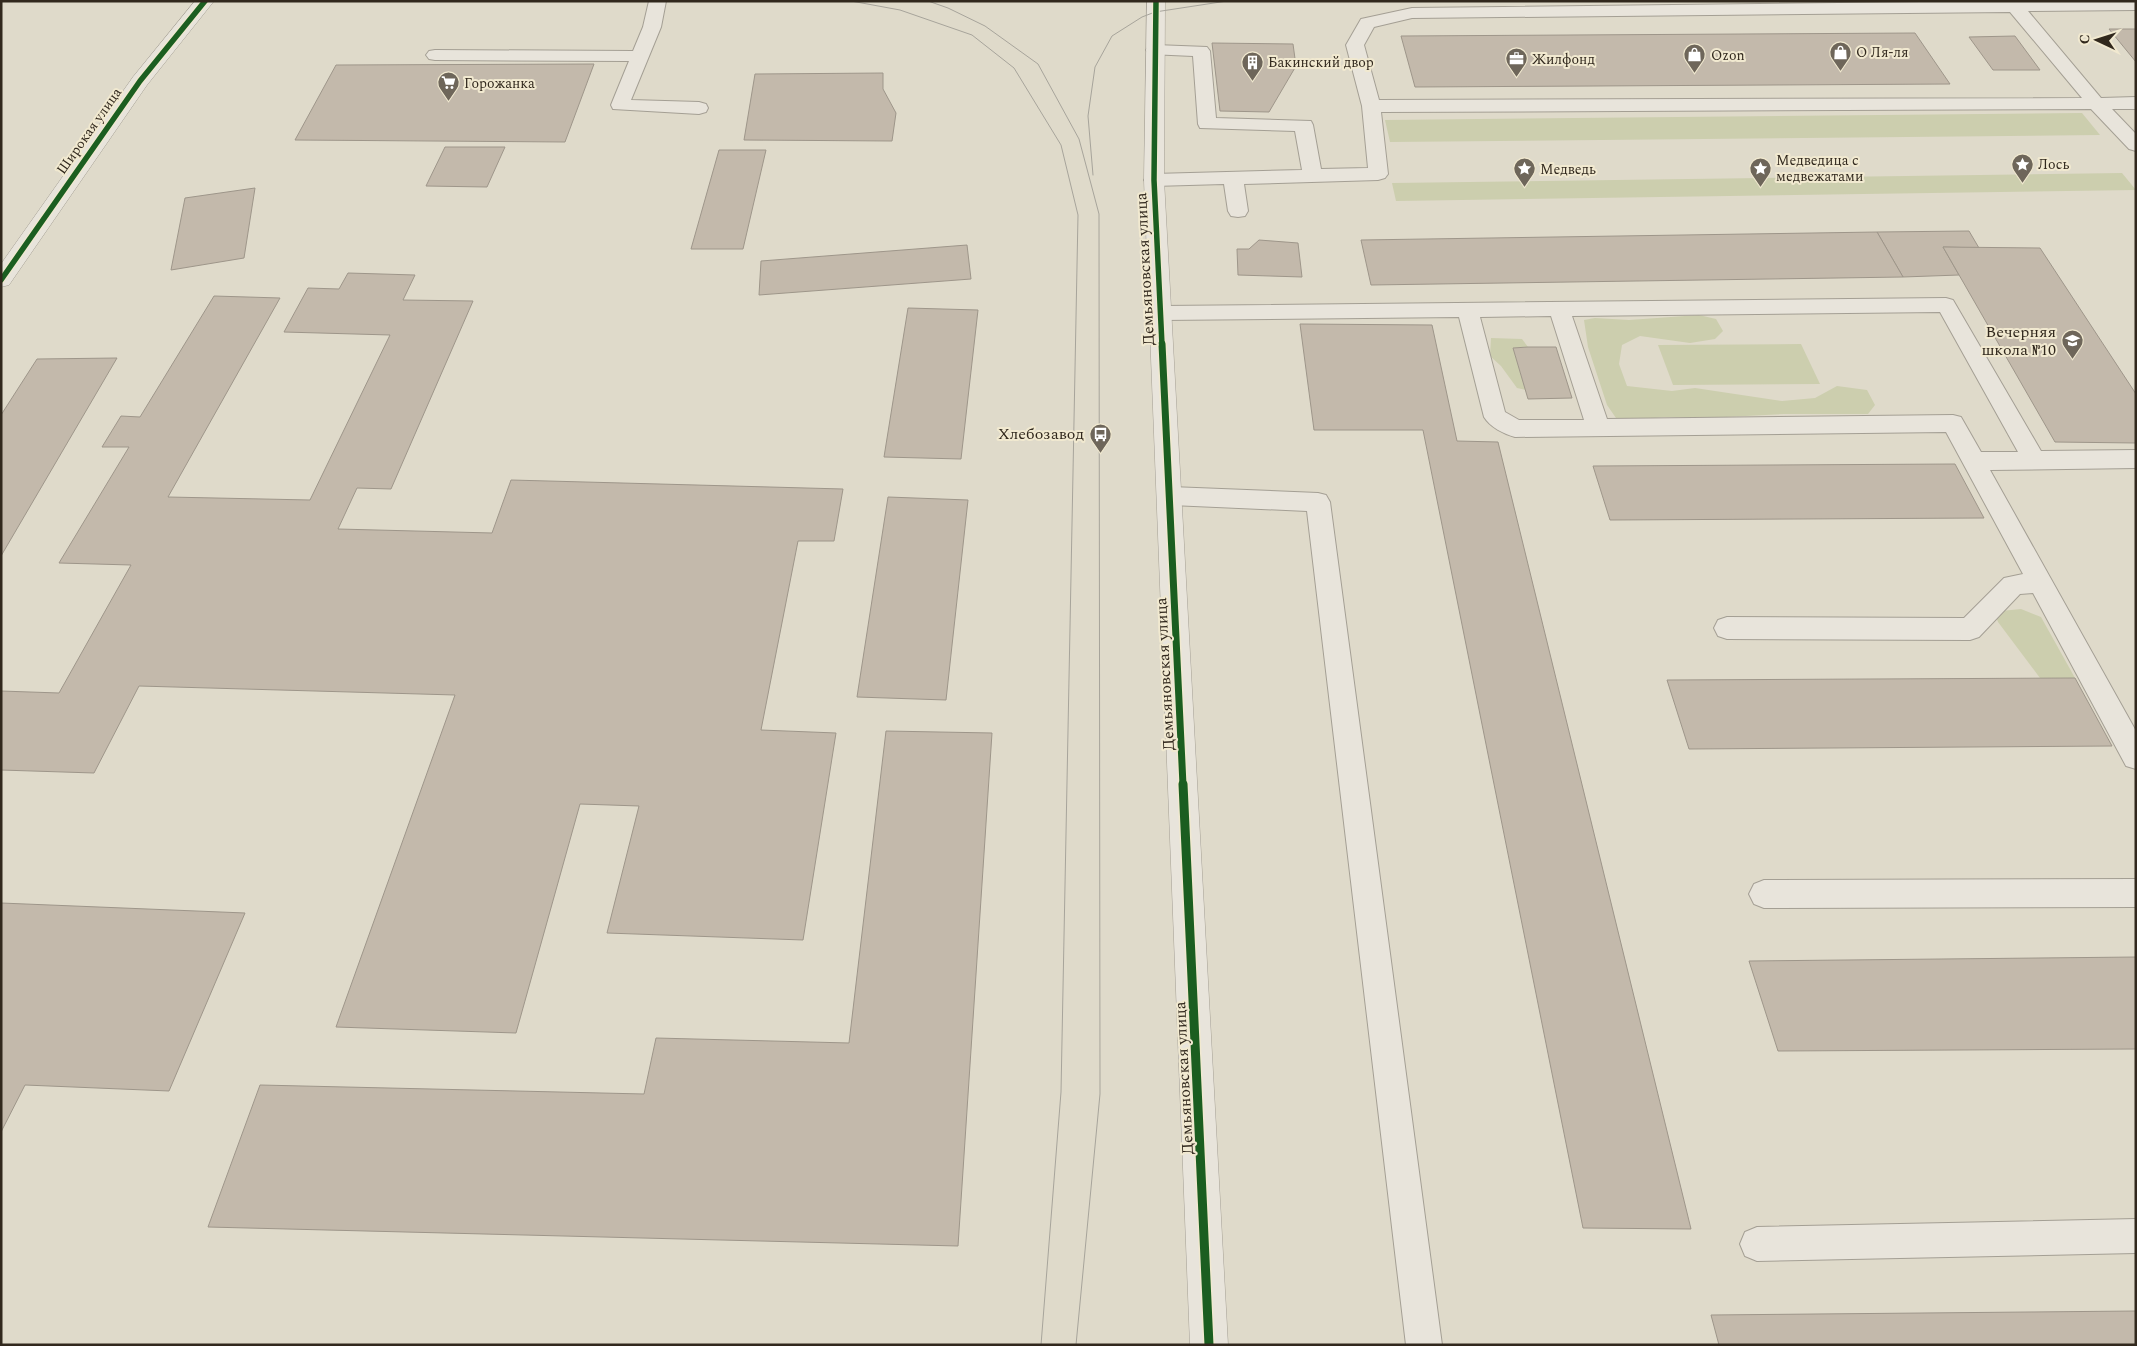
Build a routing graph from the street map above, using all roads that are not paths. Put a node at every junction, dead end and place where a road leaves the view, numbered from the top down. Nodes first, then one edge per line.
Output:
1 (205, 1) edge
2 (658, 1) edge
3 (1156, 1) edge
4 (2012, 3) edge
5 (2136, 5) edge
6 (1155, 50) junction
7 (435, 55) dead end
8 (640, 56) junction
9 (2096, 103) junction
10 (2136, 103) edge
11 (1372, 106) junction
12 (699, 108) dead end
13 (2136, 145) edge
14 (1312, 176) junction
15 (1233, 178) junction
16 (1154, 180) junction
17 (1238, 211) dead end
18 (1, 280) edge
19 (1559, 309) junction
20 (1468, 310) junction
21 (1162, 313) junction
22 (1599, 429) junction
23 (2136, 459) edge
24 (2034, 460) junction
25 (1973, 461) junction
26 (1171, 496) junction
27 (2040, 582) junction
28 (1727, 628) dead end
29 (2136, 757) edge
30 (2136, 893) edge
31 (1764, 894) dead end
32 (2136, 1236) edge
33 (1758, 1244) dead end
34 (1215, 1342) edge
35 (1424, 1345) edge

1 - 18 street, Широкая улица
2 - 8 lane
3 - 6 street, Демьяновская улица
4 - 5 lane
4 - 9 lane
4 - 11 lane
6 - 14 lane
6 - 16 street, Демьяновская улица
7 - 8 lane
8 - 12 lane
9 - 10 lane
9 - 11 lane
9 - 13 lane
11 - 14 lane
14 - 15 lane
15 - 16 lane
15 - 17 lane
16 - 21 street, Демьяновская улица
19 - 20 lane
19 - 22 lane
19 - 24 lane
20 - 21 lane
20 - 22 lane
21 - 26 street, Демьяновская улица
22 - 25 lane
23 - 24 lane
24 - 25 lane
25 - 27 lane
26 - 34 street, Демьяновская улица
26 - 35 lane
27 - 28 lane
27 - 29 lane
30 - 31 lane
32 - 33 lane

